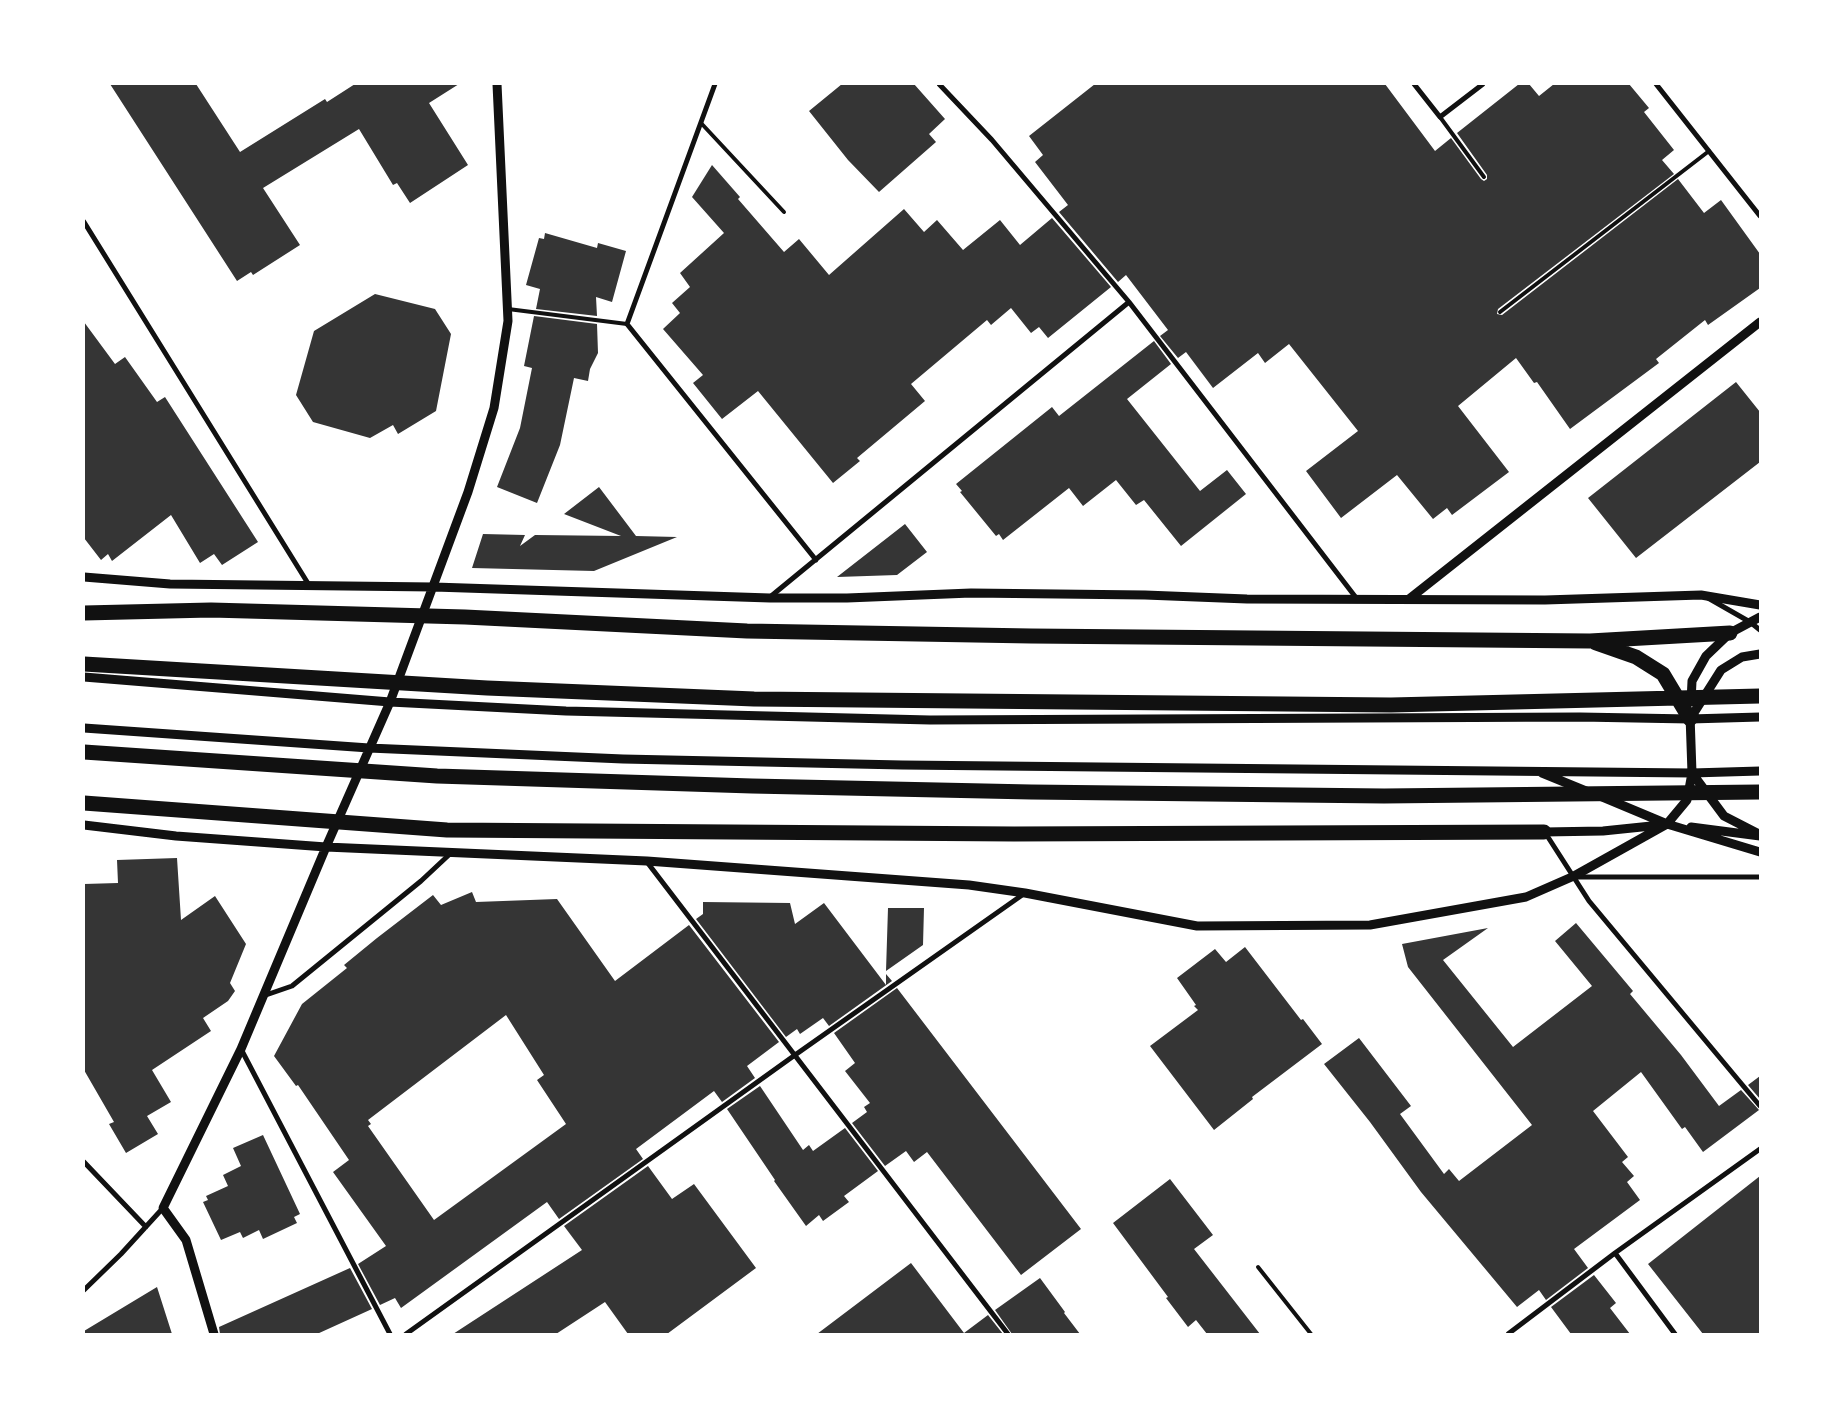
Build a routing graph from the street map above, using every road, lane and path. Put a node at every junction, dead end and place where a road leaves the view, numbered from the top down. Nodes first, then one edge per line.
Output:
1 (497, 84) edge
2 (715, 84) edge
3 (939, 84) edge
4 (1414, 84) edge
5 (1483, 84) edge
6 (1656, 84) edge
7 (1440, 117) junction
8 (701, 123) junction
9 (1709, 151) junction
10 (1484, 177) dead end
11 (784, 212) dead end
12 (1760, 216) edge
13 (84, 222) edge
14 (1129, 302) junction
15 (508, 308) junction
16 (1500, 312) dead end
17 (1760, 322) edge
18 (628, 324) junction
19 (816, 560) junction
20 (84, 577) edge
21 (309, 585) junction
22 (434, 587) junction
23 (1701, 594) junction
24 (770, 598) junction
25 (1357, 599) junction
26 (1409, 599) junction
27 (1760, 605) edge
28 (84, 613) edge
29 (1760, 617) edge
30 (1750, 622) junction
31 (1760, 630) edge
32 (1730, 632) junction
33 (1590, 641) junction
34 (1760, 654) edge
35 (84, 664) edge
36 (84, 677) edge
37 (1760, 696) edge
38 (390, 702) junction
39 (1760, 717) edge
40 (1690, 719) junction
41 (84, 728) edge
42 (370, 748) junction
43 (84, 752) edge
44 (1537, 770) junction
45 (1760, 771) edge
46 (1692, 773) junction
47 (1760, 792) edge
48 (84, 802) edge
49 (1667, 824) junction
50 (84, 825) edge
51 (1544, 832) junction
52 (1760, 835) edge
53 (326, 847) junction
54 (452, 852) junction
55 (1760, 852) edge
56 (647, 861) junction
57 (1574, 876) junction
58 (1760, 877) edge
59 (1025, 893) junction
60 (263, 996) junction
61 (241, 1049) junction
62 (795, 1055) junction
63 (1760, 1106) edge
64 (1760, 1149) edge
65 (84, 1162) edge
66 (163, 1208) junction
67 (146, 1227) junction
68 (1614, 1253) junction
69 (1258, 1267) dead end
70 (84, 1290) edge
71 (214, 1334) edge
72 (390, 1334) edge
73 (406, 1334) edge
74 (1008, 1334) edge
75 (1311, 1334) edge
76 (1508, 1334) edge
77 (1675, 1334) edge

1 - 15 street
2 - 8 street
3 - 14 street
4 - 7 street
5 - 7 street
6 - 9 street
7 - 10 lane
8 - 11 lane
8 - 18 street
9 - 12 street
9 - 16 lane
13 - 21 street
14 - 19 street
14 - 25 street
15 - 18 lane
15 - 22 street
17 - 26 street
18 - 19 street
19 - 24 street
20 - 21 street
21 - 22 street
22 - 24 street
22 - 38 street
23 - 26 street
23 - 27 street
23 - 30 street
24 - 25 street
25 - 26 street
28 - 33 highway
29 - 30 street
30 - 31 street
30 - 32 street
32 - 33 highway
32 - 40 street
33 - 40 highway
34 - 40 street
35 - 37 highway
36 - 38 street
38 - 40 street
38 - 42 street
39 - 40 street
40 - 46 street
41 - 42 street
42 - 44 street
42 - 53 street
43 - 47 highway
44 - 46 street
44 - 49 street
45 - 46 street
46 - 49 street
46 - 52 street
48 - 51 highway
49 - 51 street
49 - 52 street
49 - 55 street
49 - 57 street
50 - 53 street
51 - 57 street
53 - 54 street
53 - 60 street
54 - 56 street
54 - 60 street
56 - 59 street
56 - 62 street
57 - 58 street
57 - 59 street
57 - 63 street
59 - 62 street
60 - 61 street
61 - 66 street
61 - 72 street
62 - 73 street
62 - 74 street
64 - 68 street
65 - 67 street
66 - 67 street
66 - 71 street
67 - 70 street
68 - 76 street
68 - 77 street
69 - 75 lane

